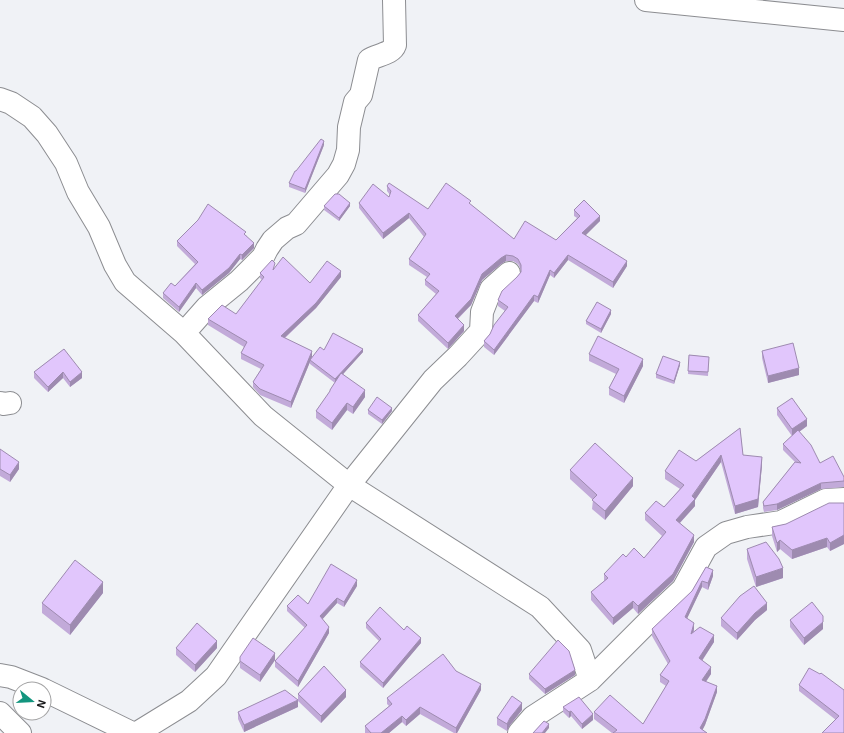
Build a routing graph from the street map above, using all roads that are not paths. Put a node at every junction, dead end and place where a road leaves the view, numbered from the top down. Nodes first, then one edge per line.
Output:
1 (394, 0) edge
2 (646, 0) edge
3 (844, 20) edge
4 (0, 99) edge
5 (508, 273) dead end
6 (184, 333) junction
7 (349, 485) junction
8 (844, 499) edge
9 (0, 675) edge
10 (590, 680) junction
11 (22, 681) edge
12 (52, 693) edge
13 (0, 712) edge
14 (20, 733) edge
15 (132, 733) edge
16 (137, 733) edge
17 (519, 733) edge

1 - 6 street
2 - 3 street
4 - 6 street
5 - 7 street
6 - 7 street
7 - 10 street
7 - 16 street
8 - 10 street
9 - 11 street
10 - 17 street
12 - 15 street
13 - 14 street

